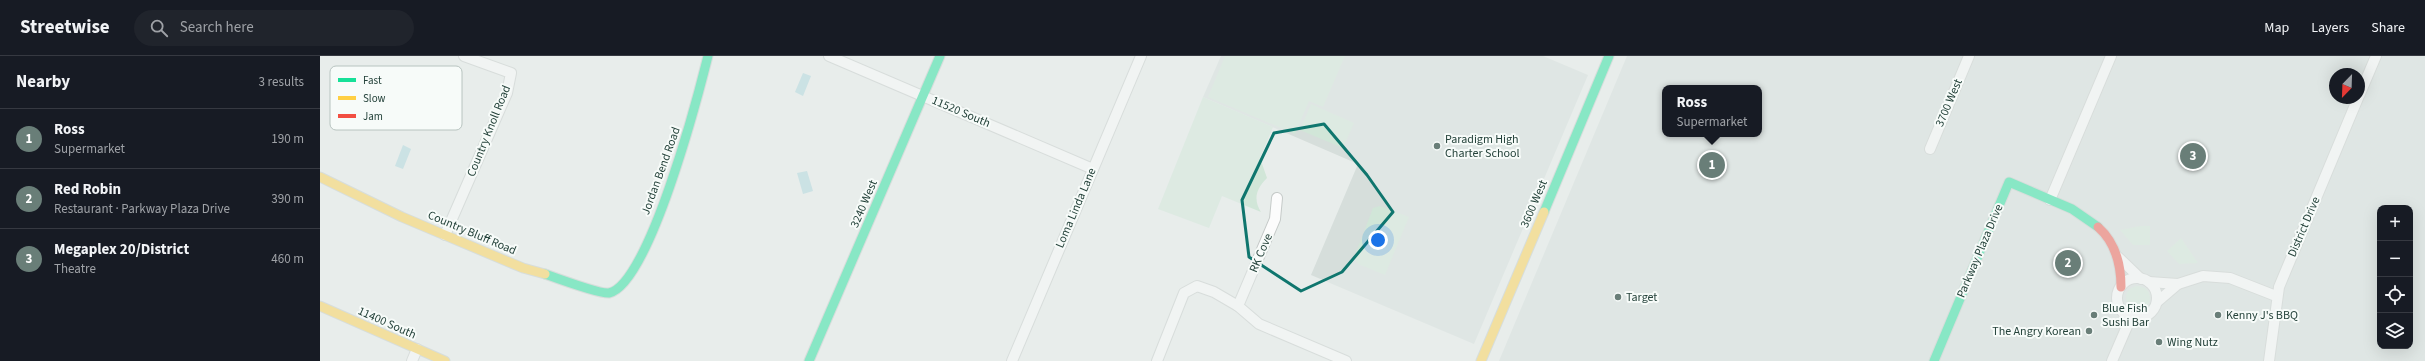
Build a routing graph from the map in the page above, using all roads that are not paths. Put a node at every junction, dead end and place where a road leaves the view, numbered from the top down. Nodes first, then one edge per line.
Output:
1 (464, 56) edge
2 (708, 56) edge
3 (830, 56) edge
4 (940, 56) edge
5 (1141, 56) edge
6 (1609, 56) edge
7 (1969, 56) edge
8 (2111, 56) edge
9 (2376, 56) edge
10 (2365, 83) edge
11 (923, 96) junction
12 (2356, 104) edge
13 (1930, 149) dead end
14 (1092, 168) junction
15 (320, 177) edge
16 (1277, 198) dead end
17 (2050, 200) junction
18 (445, 235) junction
19 (2118, 257) junction
20 (2145, 281) junction
21 (2178, 284) junction
22 (2121, 287) junction
23 (620, 288) joint
24 (2276, 296) junction
25 (2157, 302) junction
26 (320, 306) edge
27 (1238, 306) junction
28 (2130, 317) junction
29 (417, 349) junction
30 (412, 361) edge
31 (445, 361) edge
32 (809, 361) edge
33 (1012, 361) edge
34 (1157, 361) edge
35 (1346, 361) edge
36 (1481, 361) edge
37 (1934, 361) edge
38 (2112, 361) edge
39 (2269, 361) edge

1 - 18 street, Country Knoll Road
2 - 23 street, Jordan Bend Road
3 - 11 street, 11520 South
4 - 11 street, 3240 West
5 - 14 street, Loma Linda Lane
6 - 36 street, 3600 West
7 - 13 street, 3700 West
8 - 17 street
9 - 10 street, District Drive
11 - 14 street, 11520 South
11 - 32 street, 3240 West
12 - 24 street, District Drive
14 - 33 street, Loma Linda Lane
15 - 18 street, Country Bluff Road
16 - 27 street, RK Cove
17 - 19 street, Parkway Plaza Drive
17 - 37 street, Parkway Plaza Drive
18 - 23 street, Country Bluff Road
19 - 20 street, Parkway Plaza Drive
19 - 22 street, Parkway Plaza Drive
20 - 21 street
20 - 22 street
20 - 25 street
21 - 24 street
21 - 25 street
22 - 28 street
24 - 39 street, District Drive
25 - 28 street
26 - 29 street, 11400 South
27 - 34 street
27 - 35 street
28 - 38 street
29 - 30 street
29 - 31 street, 11400 South

